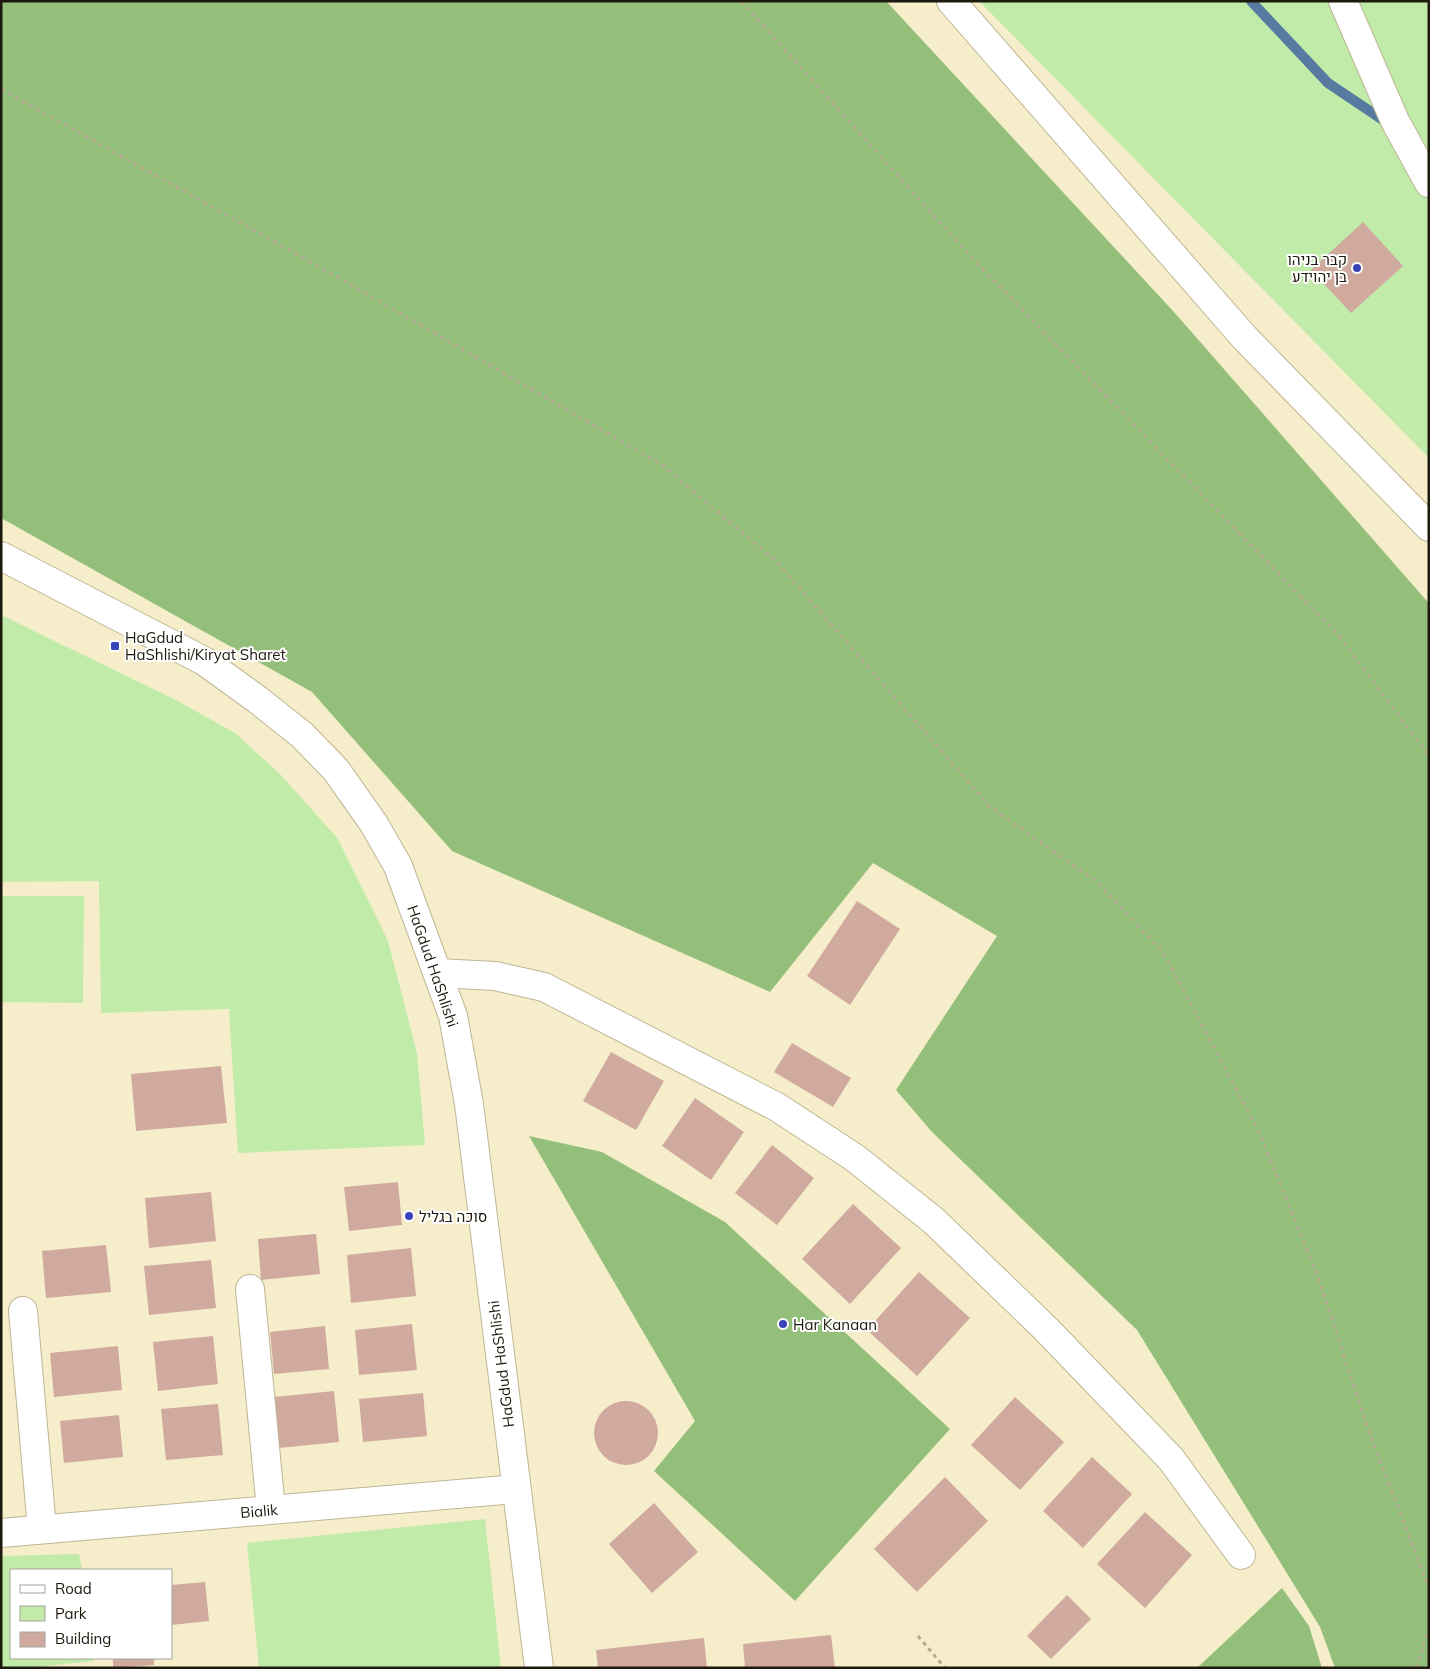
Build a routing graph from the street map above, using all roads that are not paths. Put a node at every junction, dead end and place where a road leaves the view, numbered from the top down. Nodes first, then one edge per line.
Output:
1 (951, 1) edge
2 (1343, 1) edge
3 (1429, 183) edge
4 (1429, 527) edge
5 (1, 556) edge
6 (438, 972) junction
7 (250, 1289) dead end
8 (23, 1311) dead end
9 (516, 1489) junction
10 (272, 1510) junction
11 (42, 1529) junction
12 (1, 1533) edge
13 (1241, 1555) dead end
14 (539, 1668) edge

1 - 4 street
2 - 3 street
5 - 6 street, HaGdud HaShlishi
6 - 9 street, HaGdud HaShlishi
6 - 13 street
7 - 10 street
8 - 11 street
9 - 10 street, Bialik
9 - 14 street, HaGdud HaShlishi
10 - 11 street, Bialik
11 - 12 street, Bialik

